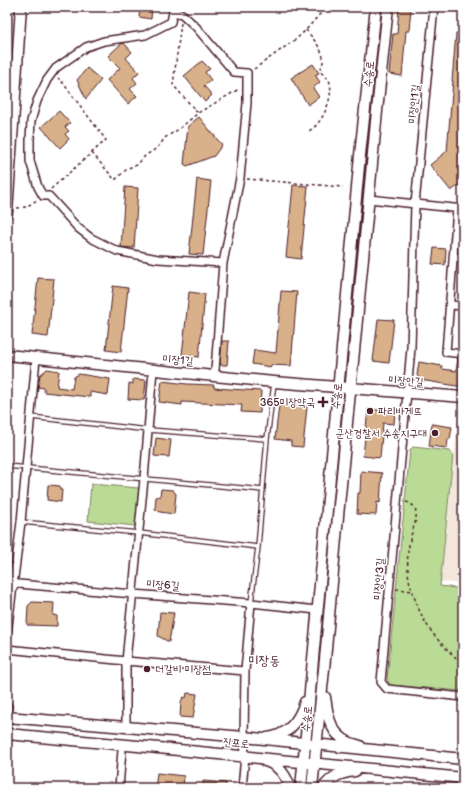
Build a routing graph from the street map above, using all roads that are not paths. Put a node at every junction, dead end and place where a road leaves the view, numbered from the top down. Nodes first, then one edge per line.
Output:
1 (22, 7) edge
2 (376, 7) edge
3 (388, 7) edge
4 (434, 7) edge
5 (174, 10) edge
6 (369, 199) junction
7 (415, 204) junction
8 (8, 207) edge
9 (460, 208) edge
10 (7, 212) edge
11 (453, 257) junction
12 (463, 258) edge
13 (223, 263) junction
14 (450, 305) junction
15 (463, 306) edge
16 (463, 354) edge
17 (7, 355) edge
18 (36, 358) junction
19 (153, 370) junction
20 (213, 376) junction
21 (274, 382) junction
22 (345, 388) junction
23 (407, 393) junction
24 (463, 397) edge
25 (31, 417) junction
26 (149, 430) junction
27 (267, 439) junction
28 (7, 466) edge
29 (26, 468) junction
30 (144, 479) junction
31 (263, 490) junction
32 (21, 522) junction
33 (139, 533) junction
34 (258, 547) junction
35 (10, 583) edge
36 (132, 594) junction
37 (251, 603) junction
38 (317, 610) junction
39 (7, 634) edge
40 (7, 649) edge
41 (126, 661) junction
42 (245, 671) junction
43 (323, 682) junction
44 (310, 687) junction
45 (463, 698) edge
46 (7, 709) edge
47 (126, 722) dead end
48 (7, 734) edge
49 (244, 737) junction
50 (256, 739) junction
51 (305, 744) junction
52 (316, 745) junction
53 (122, 750) dead end
54 (385, 752) junction
55 (249, 757) junction
56 (461, 758) edge
57 (303, 762) junction
58 (314, 763) junction
59 (380, 770) junction
60 (460, 778) edge
61 (119, 788) edge
62 (242, 788) edge
63 (290, 788) edge
64 (301, 788) edge
65 (312, 788) edge
66 (323, 788) edge

1 - 8 street
2 - 22 street, 수송로
3 - 6 street, 수송로
4 - 7 street, 미장안1길
5 - 13 street
5 - 13 street
6 - 7 street
6 - 22 street, 수송로
7 - 9 street
7 - 23 street, 미장안1길
8 - 10 street
9 - 11 street
11 - 12 street
11 - 14 street
13 - 20 street
14 - 15 street
14 - 16 street
17 - 18 street, 미장1길
18 - 19 street, 미장1길
18 - 25 street
19 - 20 street, 미장1길
19 - 26 street
20 - 21 street, 미장1길
21 - 22 street, 미장1길
21 - 27 lane
22 - 23 street, 미장안길
22 - 38 street, 수송로
22 - 43 street, 수송로
23 - 24 street, 미장안길
23 - 45 street, 미장안3길
25 - 26 lane
25 - 29 street
26 - 27 lane
26 - 30 street
27 - 31 lane
28 - 29 lane
29 - 30 lane
29 - 32 street
30 - 31 lane
30 - 33 street
31 - 34 lane
32 - 33 lane
32 - 35 street
33 - 34 lane
33 - 36 street
34 - 37 lane
35 - 36 street, 미장6길
35 - 39 street
36 - 37 street, 미장6길
36 - 41 street
37 - 38 street, 미장6길
37 - 42 street
38 - 44 street, 수송로
40 - 41 street
41 - 42 street
41 - 47 street
42 - 49 street
43 - 52 street, 수송로
43 - 54 street
44 - 50 street
44 - 51 street, 수송로
46 - 49 street, 진포로
48 - 55 street, 진포로
49 - 50 street, 진포로
49 - 55 street
50 - 51 street, 진포로
51 - 52 street, 진포로
51 - 57 street, 수송로
52 - 54 street, 진포로
52 - 58 street, 수송로
53 - 61 street
54 - 56 street, 진포로
55 - 57 street, 진포로
55 - 62 street
55 - 63 street
57 - 58 street, 진포로
57 - 64 street, 수송로
58 - 59 street, 진포로
58 - 65 street, 수송로
59 - 60 street, 진포로
59 - 66 street

